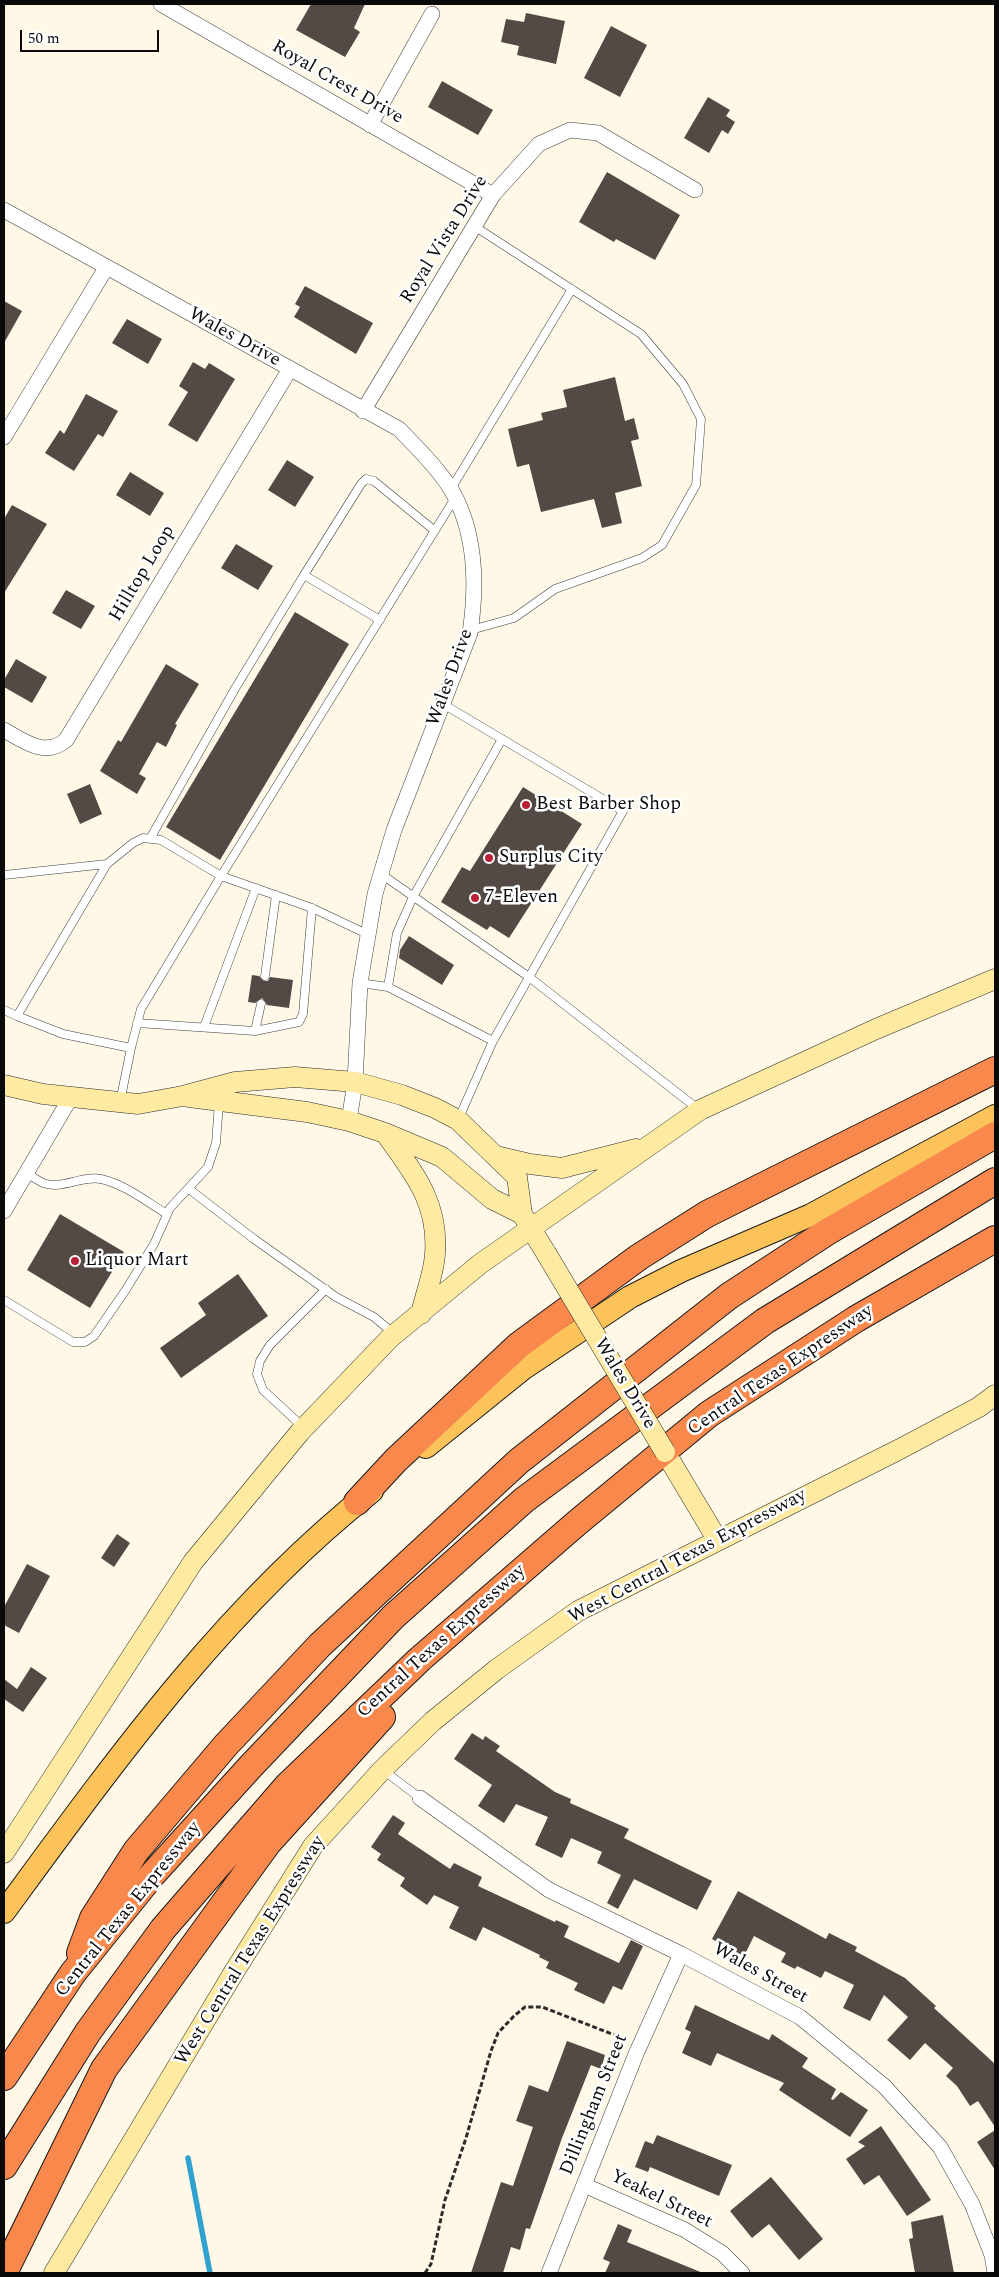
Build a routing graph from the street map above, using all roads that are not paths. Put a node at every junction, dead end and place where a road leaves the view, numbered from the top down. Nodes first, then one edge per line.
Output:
1 (161, 4) edge
2 (432, 14) dead end
3 (370, 125) junction
4 (695, 190) dead end
5 (493, 195) junction
6 (4, 210) edge
7 (474, 226) junction
8 (106, 268) junction
9 (572, 289) junction
10 (290, 369) junction
11 (363, 411) junction
12 (4, 437) edge
13 (453, 494) junction
14 (435, 531) junction
15 (304, 575) junction
16 (380, 620) junction
17 (471, 630) junction
18 (443, 704) junction
19 (4, 730) edge
20 (502, 739) junction
21 (151, 837) junction
22 (107, 864) junction
23 (381, 874) junction
24 (4, 875) edge
25 (221, 876) junction
26 (256, 888) junction
27 (276, 895) junction
28 (413, 897) junction
29 (312, 908) junction
30 (367, 934) junction
31 (265, 976) dead end
32 (530, 977) junction
33 (995, 979) edge
34 (360, 983) junction
35 (388, 987) junction
36 (261, 1004) dead end
37 (4, 1010) edge
38 (17, 1016) junction
39 (137, 1023) junction
40 (204, 1026) junction
41 (255, 1031) junction
42 (493, 1041) junction
43 (130, 1048) junction
44 (995, 1070) edge
45 (355, 1082) junction
46 (4, 1085) edge
47 (183, 1096) junction
48 (71, 1097) junction
49 (120, 1102) junction
50 (219, 1102) junction
51 (700, 1110) junction
52 (995, 1116) edge
53 (458, 1120) junction
54 (349, 1121) junction
55 (385, 1133) junction
56 (995, 1134) edge
57 (647, 1146) junction
58 (495, 1156) junction
59 (26, 1173) junction
60 (995, 1181) edge
61 (189, 1189) junction
62 (4, 1211) edge
63 (167, 1214) junction
64 (527, 1221) junction
65 (995, 1239) edge
66 (326, 1290) junction
67 (4, 1300) edge
68 (421, 1314) junction
69 (395, 1334) junction
70 (995, 1395) edge
71 (304, 1428) junction
72 (357, 1502) junction
73 (717, 1539) junction
74 (482, 1605) junction
75 (383, 1770) junction
76 (420, 1798) joint
77 (6, 1844) edge
78 (4, 1912) edge
79 (681, 1954) junction
80 (73, 1973) junction
81 (4, 2077) edge
82 (4, 2166) edge
83 (584, 2185) junction
84 (4, 2273) edge
85 (54, 2273) edge
86 (550, 2273) edge
87 (742, 2273) edge
88 (995, 2273) edge

1 - 3 street, Royal Crest Drive
2 - 3 street
3 - 5 street, Royal Crest Drive
4 - 5 street, Royal Vista Drive
5 - 7 street, Royal Vista Drive
6 - 8 street, Wales Drive
7 - 9 lane
7 - 11 street, Royal Vista Drive
8 - 10 street, Wales Drive
8 - 12 street
9 - 13 lane
9 - 17 lane
10 - 11 street, Wales Drive
10 - 19 street, Hilltop Loop
11 - 13 street, Wales Drive
13 - 14 lane
13 - 17 street, Wales Drive
14 - 15 lane
14 - 16 lane
15 - 16 lane
15 - 21 lane
16 - 25 lane
17 - 18 street, Wales Drive
18 - 20 lane
18 - 23 street, Wales Drive
20 - 28 lane
20 - 32 lane
21 - 22 lane
21 - 25 lane
22 - 24 lane
22 - 38 lane
23 - 28 lane
23 - 30 street, Wales Drive
25 - 26 lane
25 - 39 lane
26 - 27 lane
26 - 40 lane
27 - 29 lane
27 - 31 lane
28 - 32 lane
28 - 35 lane
29 - 30 lane
29 - 41 lane
30 - 34 street, Wales Drive
32 - 42 lane
32 - 51 lane
33 - 51 main road
34 - 35 lane
34 - 45 street, Wales Drive
35 - 42 lane
36 - 41 lane
37 - 38 lane
38 - 43 lane
39 - 40 lane
39 - 43 lane
40 - 41 lane
42 - 53 lane
43 - 49 lane
44 - 72 highway
45 - 47 main road
45 - 53 main road
45 - 54 street, Wales Drive
46 - 48 main road
47 - 49 main road
47 - 50 main road
48 - 49 main road
48 - 59 street
50 - 54 main road
50 - 61 lane
51 - 57 main road
52 - 72 main road
53 - 58 main road
54 - 55 main road
55 - 64 main road
55 - 68 main road
56 - 80 highway
57 - 58 main road
57 - 64 main road
58 - 64 main road
59 - 62 street
59 - 63 lane
60 - 80 highway, Central Texas Expressway
61 - 63 lane
61 - 66 lane
63 - 67 lane
64 - 68 main road
64 - 73 main road, Wales Drive, bridge
65 - 74 highway, Central Texas Expressway
66 - 69 lane
66 - 71 lane
68 - 69 main road
69 - 71 main road
70 - 73 main road, West Central Texas Expressway
71 - 77 main road
72 - 78 main road
73 - 75 main road, West Central Texas Expressway
74 - 82 highway, Central Texas Expressway
74 - 84 highway
75 - 76 lane
75 - 85 main road, West Central Texas Expressway
76 - 79 street, Wales Street
79 - 83 street, Dillingham Street
79 - 88 street, Wales Street
80 - 81 highway, Central Texas Expressway
83 - 86 street, Dillingham Street
83 - 87 street, Yeakel Street

